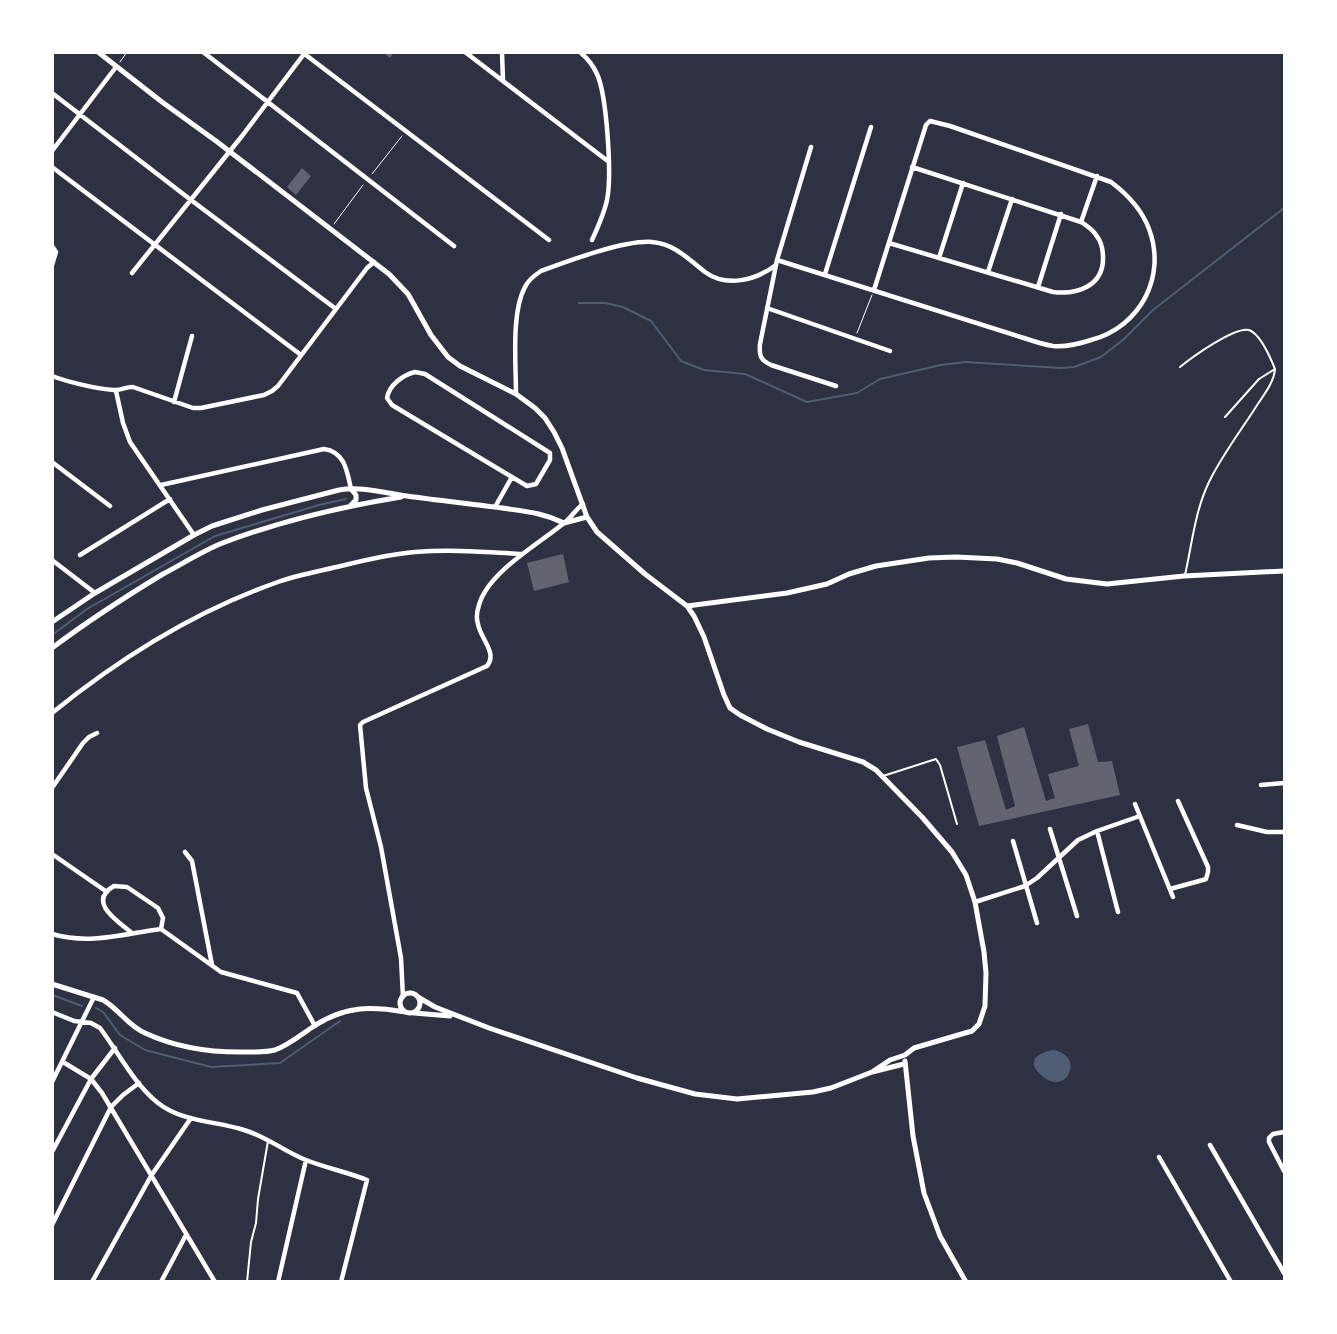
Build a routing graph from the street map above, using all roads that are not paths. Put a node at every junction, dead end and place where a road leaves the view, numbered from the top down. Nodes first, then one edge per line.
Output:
1 (98, 52) edge
2 (203, 52) edge
3 (465, 52) edge
4 (502, 52) edge
5 (304, 53) edge
6 (582, 53) edge
7 (116, 67) junction
8 (503, 80) junction
9 (52, 93) edge
10 (267, 102) junction
11 (80, 114) junction
12 (871, 127) dead end
13 (811, 147) dead end
14 (52, 151) edge
15 (229, 152) junction
16 (609, 162) junction
17 (52, 167) edge
18 (912, 167) junction
19 (1097, 176) junction
20 (963, 183) junction
21 (1012, 199) junction
22 (191, 200) junction
23 (1061, 214) junction
24 (1081, 222) junction
25 (549, 240) dead end
26 (592, 240) dead end
27 (889, 243) junction
28 (155, 245) junction
29 (52, 246) edge
30 (454, 246) dead end
31 (939, 258) junction
32 (374, 262) junction
33 (777, 262) junction
34 (52, 266) edge
35 (988, 272) junction
36 (132, 273) dead end
37 (825, 274) junction
38 (1038, 287) junction
39 (874, 290) junction
40 (766, 308) junction
41 (336, 309) junction
42 (192, 336) dead end
43 (890, 351) dead end
44 (301, 355) junction
45 (1180, 367) dead end
46 (1275, 369) junction
47 (52, 376) edge
48 (836, 386) dead end
49 (116, 391) junction
50 (516, 394) junction
51 (174, 402) junction
52 (1225, 417) dead end
53 (52, 462) edge
54 (512, 477) junction
55 (161, 485) junction
56 (351, 489) junction
57 (405, 496) junction
58 (170, 499) junction
59 (583, 504) junction
60 (110, 506) dead end
61 (349, 506) junction
62 (494, 507) junction
63 (587, 517) junction
64 (564, 523) junction
65 (194, 535) junction
66 (522, 554) junction
67 (80, 555) dead end
68 (52, 560) edge
69 (1284, 571) edge
70 (1184, 576) junction
71 (96, 593) junction
72 (687, 606) junction
73 (52, 622) edge
74 (52, 648) edge
75 (52, 713) edge
76 (96, 733) dead end
77 (882, 776) junction
78 (1284, 783) edge
79 (1261, 786) dead end
80 (52, 788) edge
81 (1178, 801) dead end
82 (1135, 804) dead end
83 (1140, 816) junction
84 (957, 824) dead end
85 (1237, 824) dead end
86 (1050, 829) dead end
87 (1096, 832) junction
88 (1284, 832) edge
89 (1013, 842) dead end
90 (185, 852) dead end
91 (52, 854) edge
92 (1059, 858) junction
93 (1025, 886) junction
94 (1170, 889) junction
95 (107, 892) junction
96 (1173, 897) dead end
97 (975, 902) junction
98 (1118, 912) dead end
99 (1077, 916) dead end
100 (1037, 923) dead end
101 (161, 929) junction
102 (132, 933) junction
103 (52, 934) edge
104 (207, 944) junction
105 (201, 958) junction
106 (212, 966) junction
107 (52, 984) edge
108 (94, 997) junction
109 (418, 998) junction
110 (402, 999) junction
111 (387, 1010) junction
112 (52, 1012) edge
113 (405, 1012) junction
114 (413, 1012) junction
115 (458, 1017) junction
116 (82, 1021) junction
117 (315, 1026) junction
118 (115, 1048) junction
119 (905, 1055) junction
120 (63, 1062) junction
121 (904, 1064) junction
122 (872, 1072) junction
123 (91, 1080) junction
124 (52, 1082) edge
125 (139, 1083) junction
126 (111, 1107) junction
127 (191, 1118) junction
128 (1284, 1132) edge
129 (268, 1141) junction
130 (1210, 1145) dead end
131 (52, 1152) edge
132 (1159, 1157) dead end
133 (306, 1160) junction
134 (1284, 1171) edge
135 (151, 1176) junction
136 (52, 1225) edge
137 (186, 1235) junction
138 (1284, 1273) edge
139 (92, 1282) edge
140 (161, 1282) edge
141 (214, 1282) edge
142 (247, 1282) edge
143 (278, 1282) edge
144 (341, 1282) edge
145 (966, 1282) edge
146 (1232, 1282) edge

1 - 7 street
2 - 10 street
3 - 8 street
4 - 8 street
5 - 10 street
5 - 25 street
6 - 16 street
7 - 11 street
7 - 15 street
8 - 16 street
9 - 11 street
10 - 15 street
10 - 30 street
11 - 14 street
11 - 22 street
12 - 37 street
13 - 33 street
15 - 22 street
15 - 32 street
16 - 26 street
17 - 28 street
18 - 19 street
18 - 20 street
18 - 27 street
19 - 24 street
19 - 39 street
20 - 21 street
20 - 31 street
21 - 23 street
21 - 35 street
22 - 28 street
22 - 41 street
23 - 24 street
23 - 38 street
24 - 38 street
27 - 31 street
27 - 39 street
28 - 36 street
28 - 44 street
29 - 34 street
31 - 35 street
32 - 41 street
32 - 50 street
33 - 37 street
33 - 40 street
33 - 50 street
35 - 38 street
37 - 39 street
40 - 43 street
40 - 48 street
41 - 44 street
42 - 51 street
44 - 51 street
45 - 46 lane
46 - 52 lane
46 - 70 lane
47 - 49 street
49 - 51 street
49 - 55 street
50 - 59 street
53 - 60 street
54 - 54 street
54 - 62 street
55 - 56 street
55 - 58 street
56 - 57 street
56 - 61 street
56 - 65 street
57 - 61 street
57 - 62 street
58 - 65 street
58 - 67 street
59 - 63 street
59 - 64 street
61 - 74 street
62 - 64 street
63 - 64 street
63 - 72 street
64 - 66 street
65 - 71 street
66 - 75 street
66 - 110 street
68 - 71 street
69 - 70 street
70 - 72 street
71 - 73 street
72 - 77 street
76 - 80 street
77 - 84 lane
77 - 97 street
78 - 79 street
81 - 94 street
82 - 83 street
83 - 87 street
83 - 94 street
85 - 88 street
86 - 92 street
87 - 92 street
87 - 98 street
89 - 93 street
90 - 104 street
91 - 95 street
92 - 93 street
92 - 99 street
93 - 97 street
93 - 100 street
94 - 96 street
95 - 101 street
95 - 102 street
97 - 119 street
101 - 102 street
101 - 105 street
102 - 103 street
104 - 105 street
104 - 106 street
105 - 106 street
106 - 117 street
107 - 108 street
108 - 116 street
108 - 117 street
109 - 110 street
109 - 114 street
109 - 115 street
110 - 111 street
110 - 113 street
111 - 113 street
111 - 117 street
112 - 116 street
113 - 114 street
114 - 115 street
115 - 122 street
116 - 118 street
116 - 120 street
118 - 123 street
118 - 125 street
119 - 121 street
119 - 122 street
120 - 123 street
120 - 124 street
121 - 122 street
121 - 145 street
123 - 126 street
123 - 131 street
125 - 126 street
125 - 127 street
126 - 135 street
126 - 136 street
127 - 129 street
127 - 135 street
128 - 134 street
129 - 133 street
129 - 142 lane
130 - 138 street
132 - 146 street
133 - 143 street
133 - 144 street
135 - 137 street
135 - 139 street
137 - 140 street
137 - 141 street

